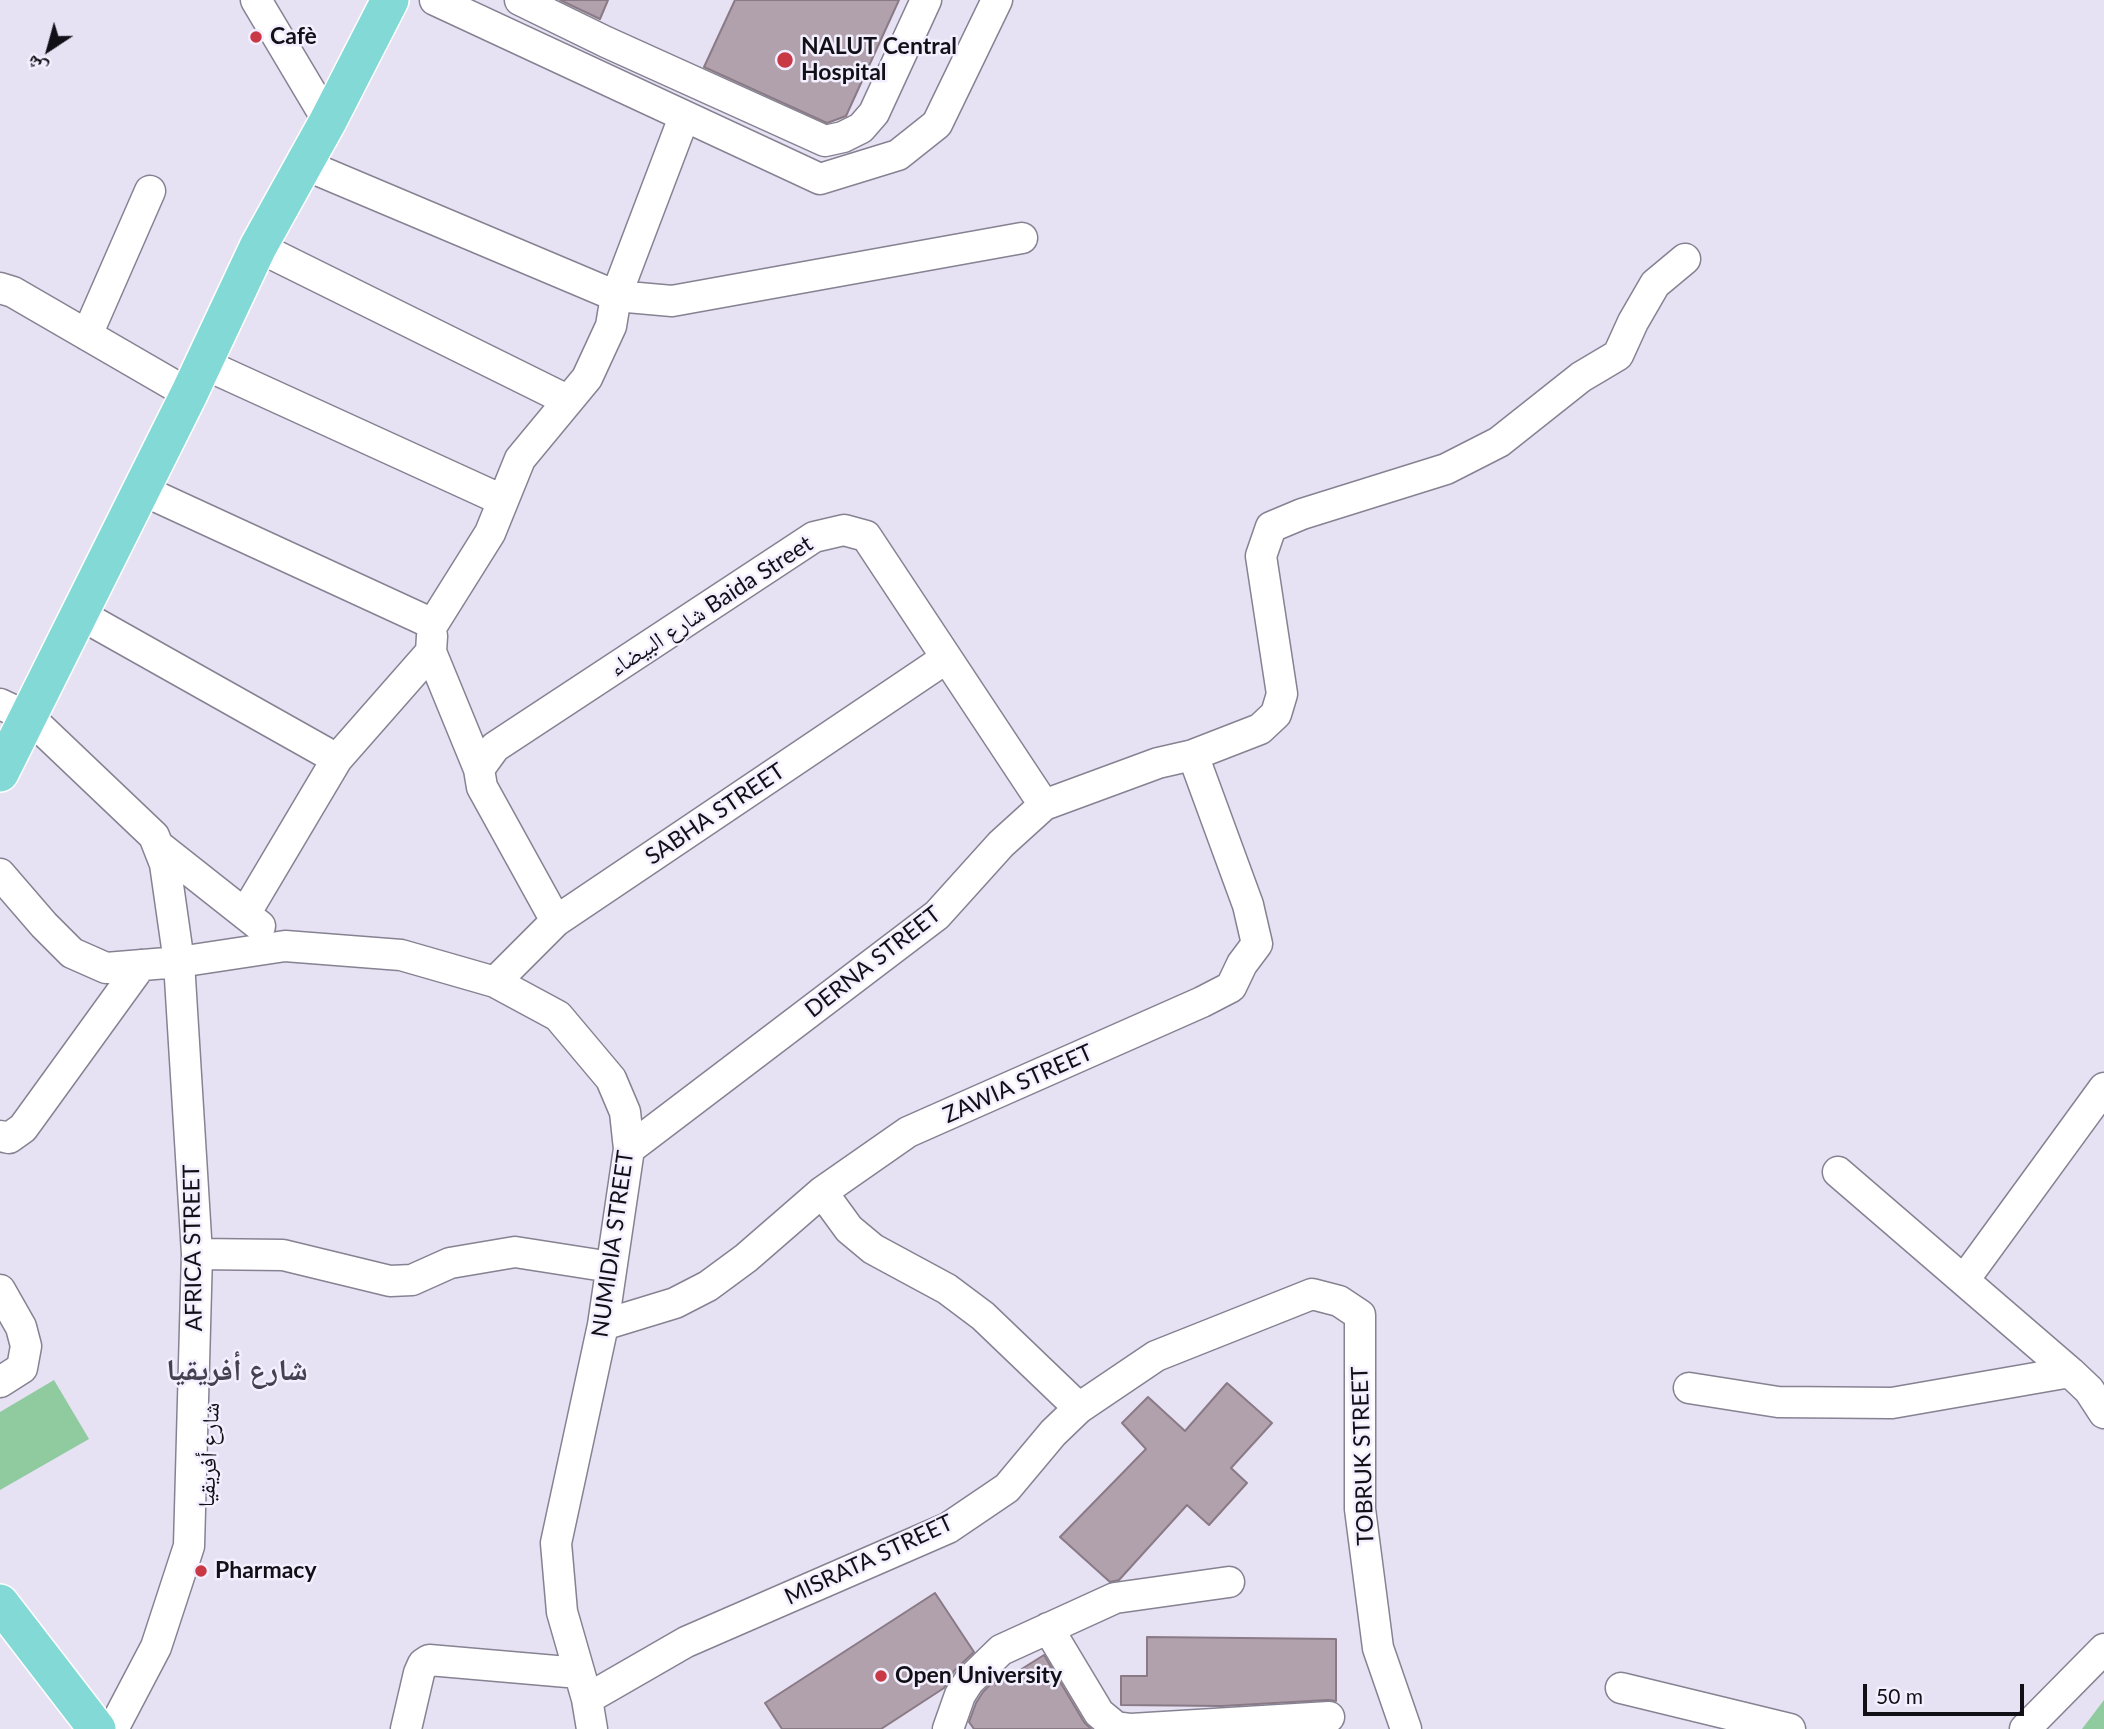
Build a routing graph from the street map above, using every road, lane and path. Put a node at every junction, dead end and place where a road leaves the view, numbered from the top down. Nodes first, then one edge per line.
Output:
1 (256, 0) edge
2 (390, 0) edge
3 (435, 0) edge
4 (520, 0) edge
5 (926, 0) edge
6 (997, 0) edge
7 (684, 117) junction
8 (328, 121) junction
9 (303, 164) junction
10 (150, 191) dead end
11 (1021, 238) dead end
12 (258, 247) junction
13 (1685, 258) dead end
14 (0, 288) edge
15 (616, 296) junction
16 (87, 335) junction
17 (197, 379) junction
18 (567, 400) junction
19 (142, 490) junction
20 (502, 500) junction
21 (80, 615) junction
22 (432, 638) junction
23 (945, 659) junction
24 (15, 711) edge
25 (1193, 755) junction
26 (337, 759) junction
27 (479, 769) junction
28 (0, 773) edge
29 (1044, 805) junction
30 (160, 847) junction
31 (0, 874) edge
32 (245, 914) junction
33 (556, 921) junction
34 (285, 946) junction
35 (189, 961) junction
36 (141, 965) junction
37 (495, 982) junction
38 (2104, 1088) edge
39 (0, 1136) edge
40 (629, 1149) junction
41 (1838, 1172) dead end
42 (822, 1192) junction
43 (204, 1254) junction
44 (611, 1267) junction
45 (1964, 1280) junction
46 (0, 1290) edge
47 (1312, 1294) joint
48 (603, 1325) junction
49 (0, 1382) edge
50 (2092, 1387) edge
51 (1689, 1388) dead end
52 (1079, 1408) junction
53 (1229, 1582) dead end
54 (0, 1603) edge
55 (1048, 1629) junction
56 (2104, 1649) edge
57 (583, 1686) junction
58 (1621, 1688) dead end
59 (1329, 1717) dead end
60 (2030, 1727) edge
61 (97, 1729) edge
62 (113, 1729) edge
63 (134, 1729) edge
64 (406, 1729) edge
65 (592, 1729) edge
66 (948, 1729) edge
67 (1406, 1729) edge
68 (1790, 1729) edge

1 - 8 street
2 - 8 main road
3 - 7 street
4 - 5 street
6 - 7 street
7 - 15 street
8 - 9 main road
9 - 12 main road
9 - 15 street
10 - 16 street
11 - 15 street
12 - 17 main road
12 - 18 street
13 - 25 street, DERNA STREET
14 - 16 street
15 - 18 street
16 - 17 street
17 - 19 main road
17 - 20 street
18 - 20 street
19 - 21 main road
19 - 22 street
20 - 22 street
21 - 24 main road
21 - 26 street
22 - 26 street
22 - 27 street
23 - 27 street, شارع البيضاء Baida Street
23 - 29 street, شارع البيضاء Baida Street
23 - 33 street, SABHA STREET
24 - 28 main road
24 - 30 street
25 - 29 street, DERNA STREET
25 - 42 street, ZAWIA STREET
26 - 32 street
27 - 33 street
29 - 40 street, DERNA STREET
30 - 32 street
30 - 35 street
31 - 36 street
32 - 34 street
33 - 37 street, SABHA STREET
34 - 35 street, NUMIDIA STREET
34 - 37 street, NUMIDIA STREET
35 - 36 street
35 - 43 street, AFRICA STREET
36 - 39 street
37 - 40 street, NUMIDIA STREET
38 - 45 street
40 - 44 street, NUMIDIA STREET
41 - 45 street
42 - 48 street, ZAWIA STREET
42 - 52 street
43 - 44 street
43 - 62 street, AFRICA STREET
43 - 63 street, شارع أفريقيا
44 - 48 street, NUMIDIA STREET
45 - 50 street
46 - 49 street
47 - 52 street, MISRATA STREET
47 - 67 street, TOBRUK STREET
48 - 57 street, NUMIDIA STREET
50 - 51 street
52 - 57 street, MISRATA STREET
53 - 55 street
54 - 61 main road
55 - 59 street
55 - 66 street
56 - 60 street
57 - 64 street
57 - 65 street, NUMIDIA STREET
58 - 68 street

